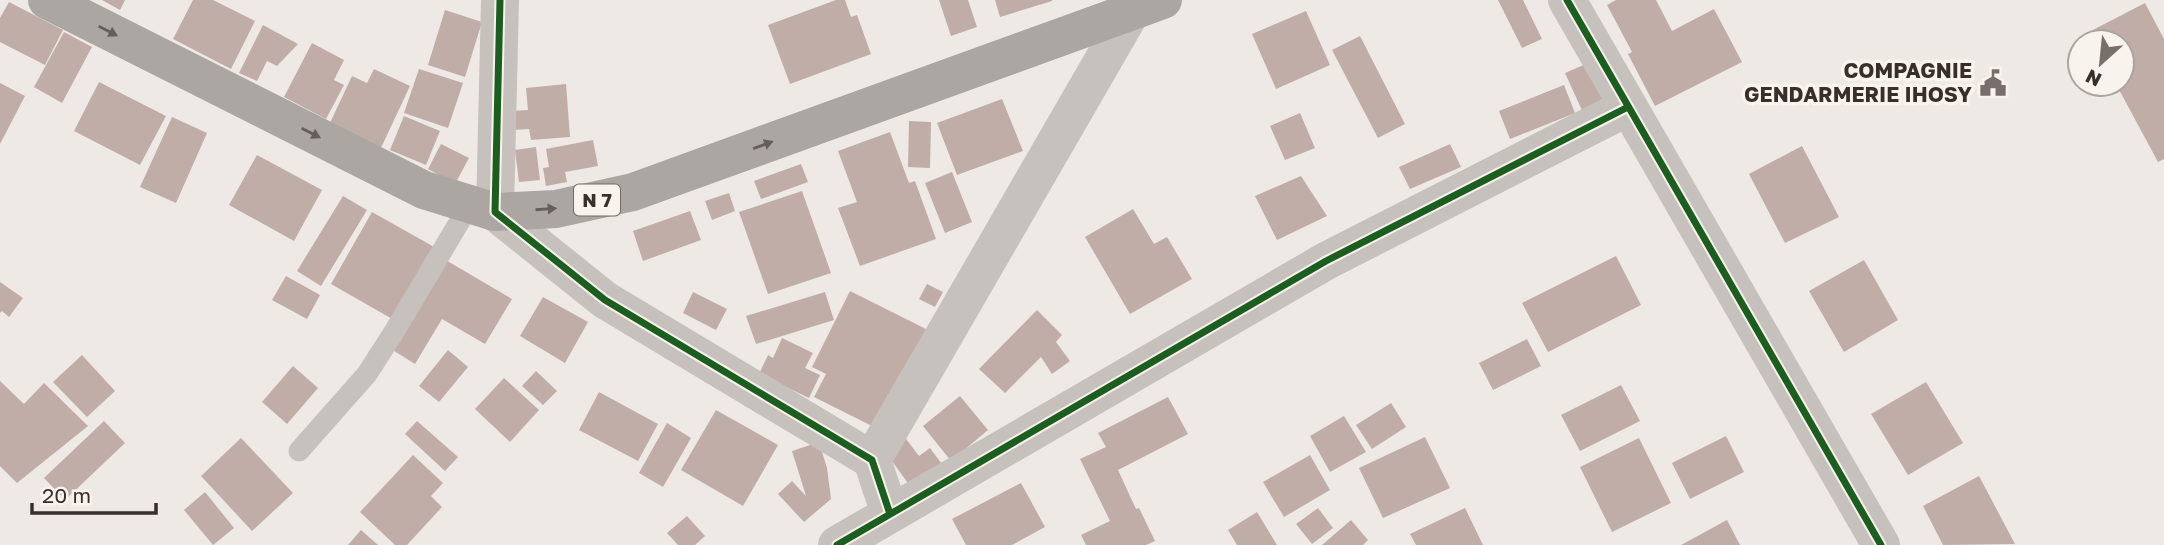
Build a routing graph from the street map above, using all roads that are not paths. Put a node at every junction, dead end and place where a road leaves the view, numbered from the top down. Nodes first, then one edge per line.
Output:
1 (47, 0) edge
2 (500, 0) edge
3 (1567, 0) edge
4 (1144, 4) edge
5 (1629, 107) junction
6 (482, 208) junction
7 (299, 451) dead end
8 (872, 460) junction
9 (890, 514) junction
10 (837, 545) edge
11 (1881, 545) edge

1 -> 6 main road, N 7
2 - 6 street
3 - 5 street
6 -> 4 main road, N 7
4 - 8 street
5 - 9 street
5 - 11 street
6 - 7 lane
6 - 8 street
8 - 9 street
9 - 10 street

